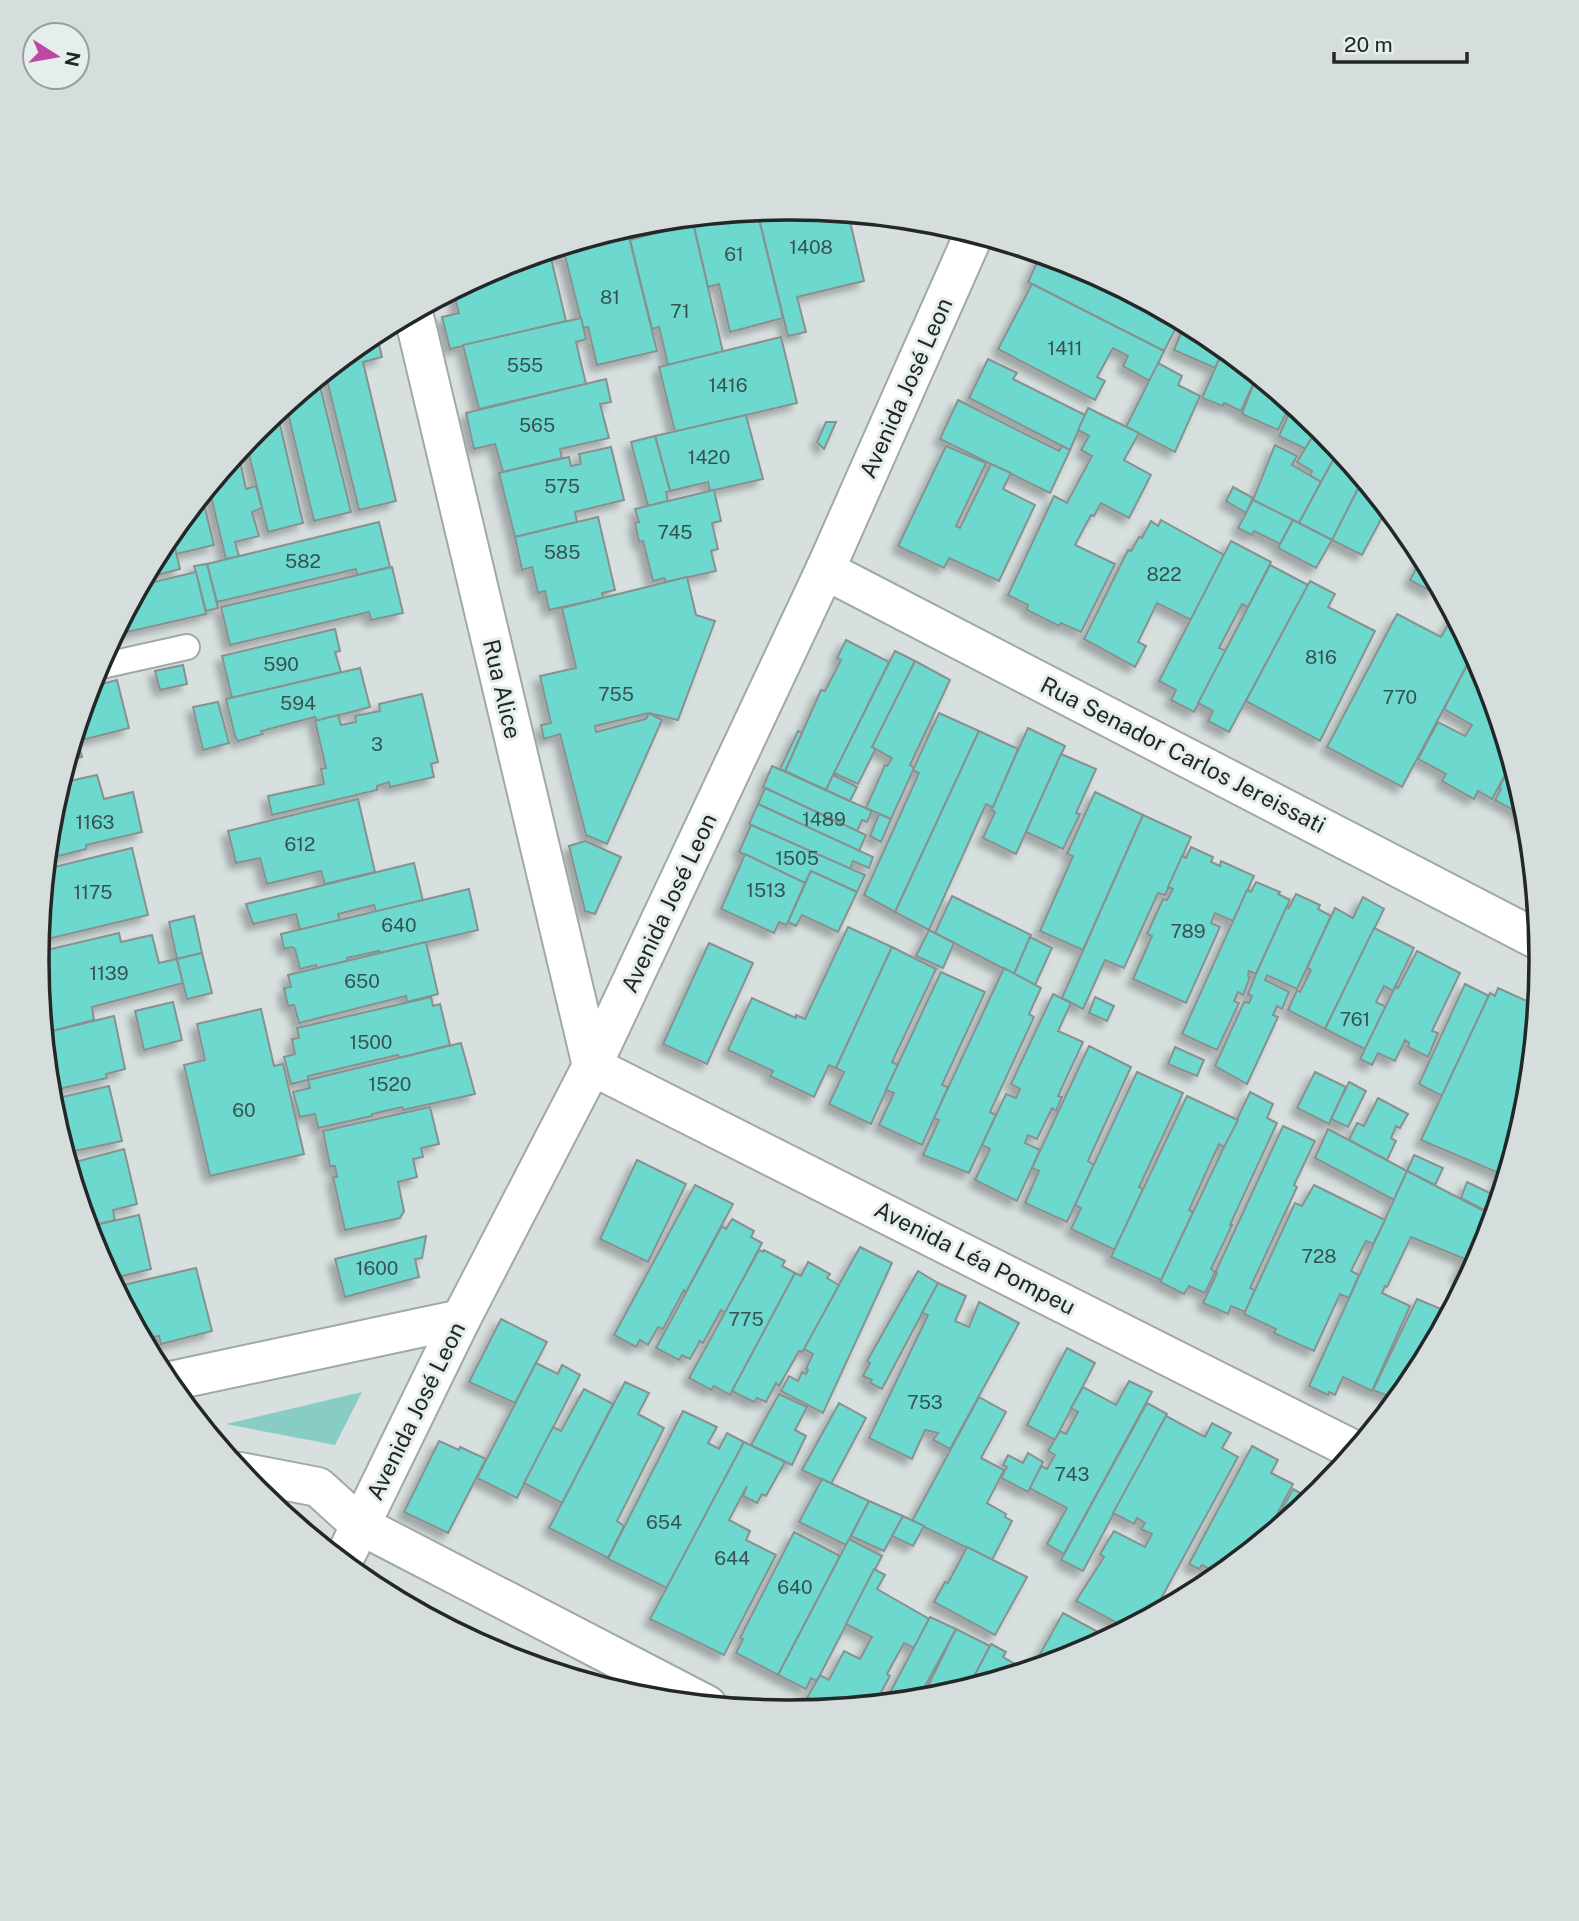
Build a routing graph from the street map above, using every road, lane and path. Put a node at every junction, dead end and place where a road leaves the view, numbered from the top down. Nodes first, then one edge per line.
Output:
1 (970, 242) edge
2 (415, 321) edge
3 (825, 570) junction
4 (187, 648) dead end
5 (111, 664) edge
6 (1529, 935) edge
7 (592, 1066) junction
8 (461, 1318) junction
9 (179, 1379) edge
10 (1348, 1447) edge
11 (258, 1475) edge
12 (360, 1525) junction
13 (347, 1553) edge
14 (647, 1687) edge

1 - 3 street, Avenida José Leon
2 - 7 street, Rua Alice
3 - 6 street, Rua Senador Carlos Jereissati
3 - 7 street, Avenida José Leon
4 - 5 lane
7 - 8 street, Avenida José Leon
7 - 10 street, Avenida Léa Pompeu
8 - 9 street
8 - 12 street, Avenida José Leon
11 - 12 street
12 - 13 street, Avenida José Leon
12 - 14 street

